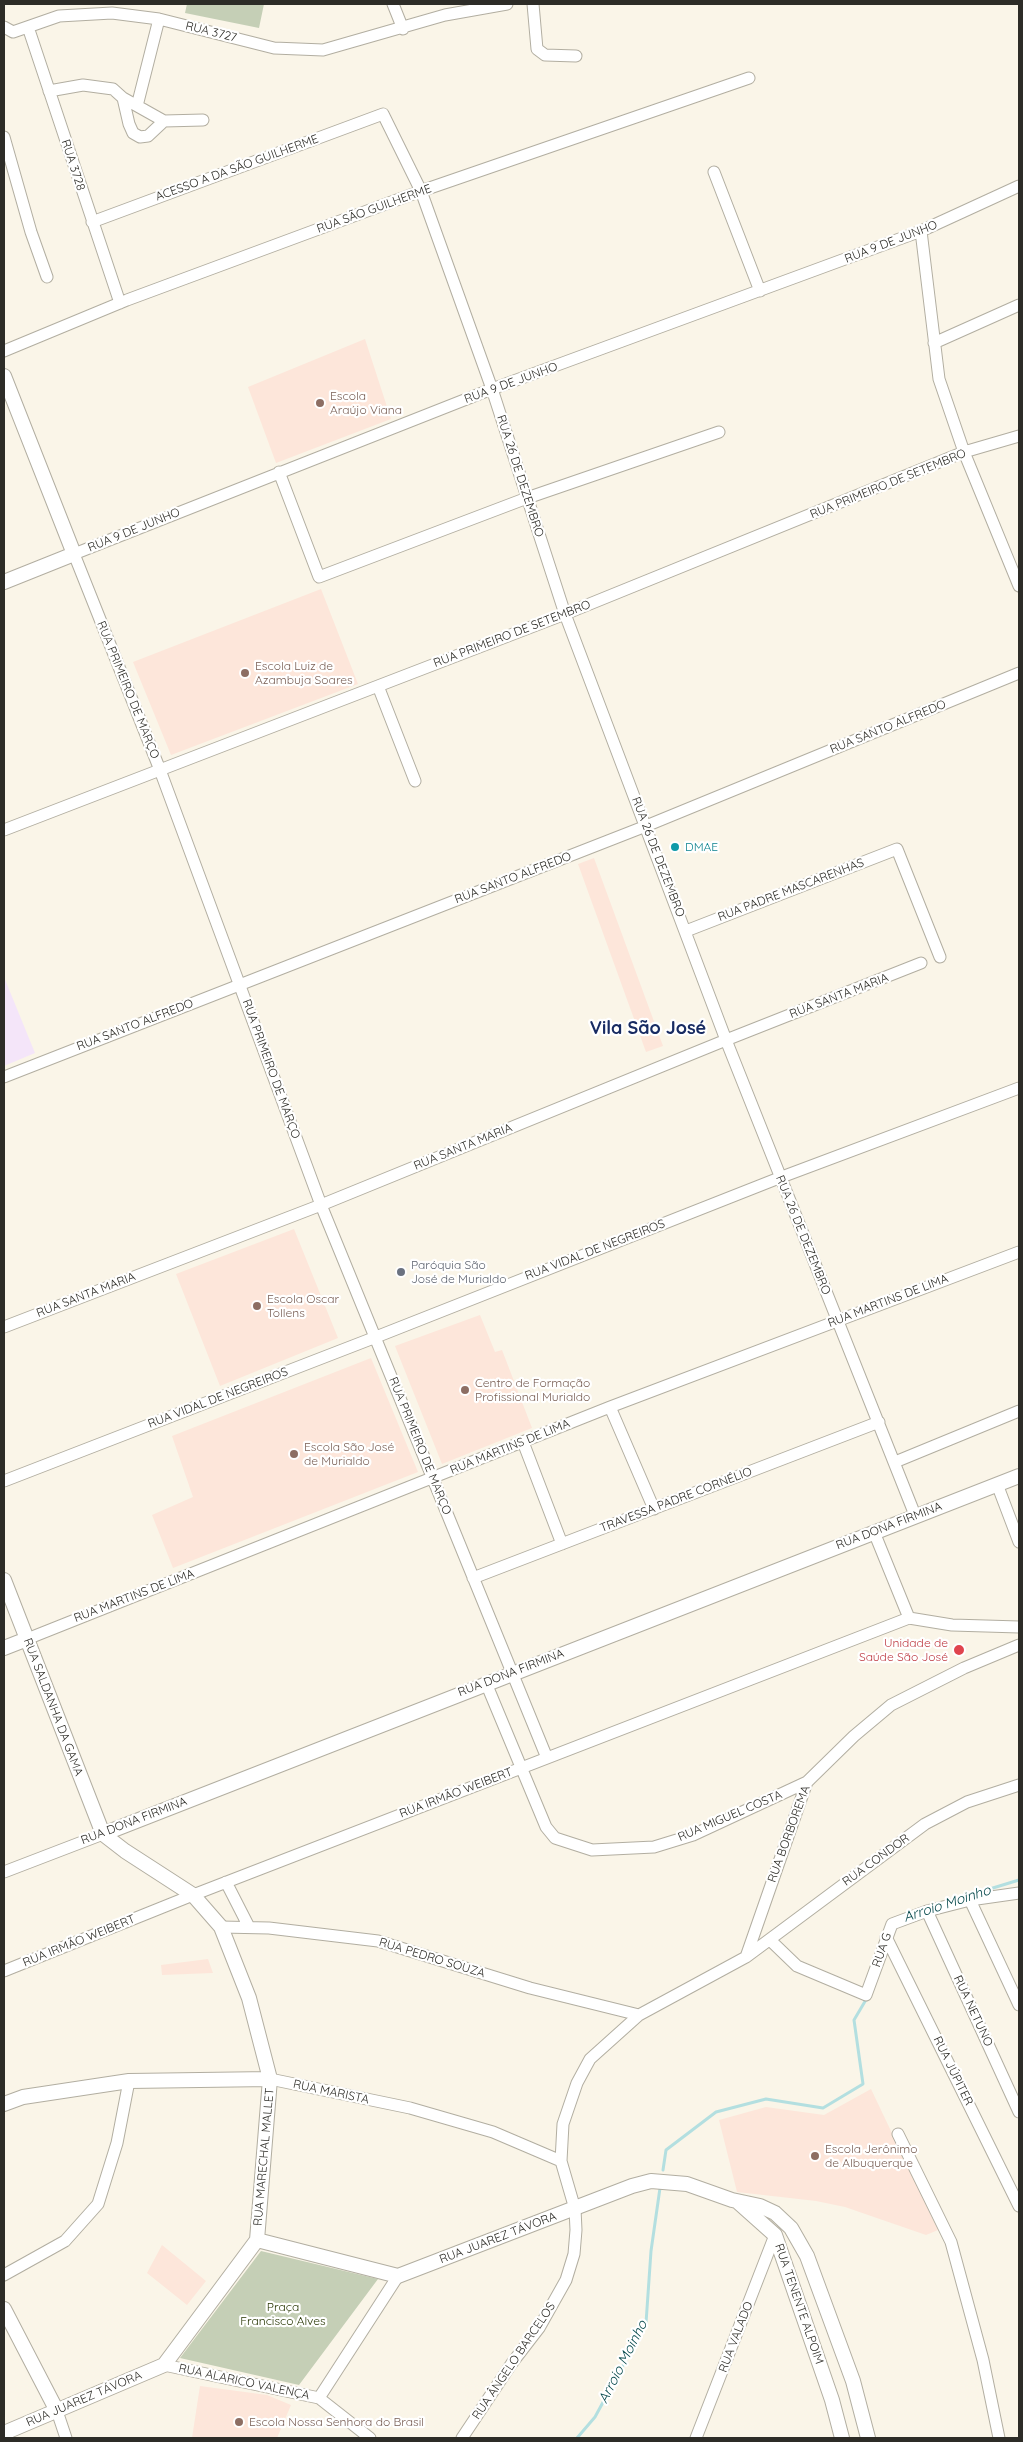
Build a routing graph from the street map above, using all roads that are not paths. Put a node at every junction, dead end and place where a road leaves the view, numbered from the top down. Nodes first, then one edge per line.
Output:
1 (393, 4) edge
2 (507, 4) edge
3 (534, 4) edge
4 (159, 19) junction
5 (4, 27) edge
6 (403, 28) junction
7 (23, 29) junction
8 (576, 56) dead end
9 (749, 78) dead end
10 (49, 91) junction
11 (123, 98) junction
12 (137, 106) junction
13 (383, 114) joint
14 (203, 120) dead end
15 (164, 121) junction
16 (4, 137) edge
17 (714, 172) dead end
18 (1019, 186) edge
19 (421, 191) junction
20 (92, 222) junction
21 (921, 231) junction
22 (46, 277) dead end
23 (760, 291) junction
24 (120, 303) junction
25 (1019, 305) edge
26 (934, 343) junction
27 (4, 351) edge
28 (4, 376) edge
29 (492, 389) junction
30 (718, 432) dead end
31 (1019, 436) edge
32 (964, 452) junction
33 (280, 472) junction
34 (527, 498) junction
35 (74, 554) junction
36 (4, 582) edge
37 (1019, 586) edge
38 (565, 614) junction
39 (1019, 673) edge
40 (378, 686) junction
41 (160, 770) junction
42 (414, 781) dead end
43 (646, 826) junction
44 (4, 830) edge
45 (686, 931) junction
46 (940, 957) dead end
47 (921, 963) dead end
48 (240, 984) junction
49 (726, 1040) junction
50 (4, 1078) edge
51 (1019, 1088) edge
52 (779, 1178) junction
53 (321, 1205) junction
54 (1019, 1252) edge
55 (838, 1320) junction
56 (4, 1326) edge
57 (376, 1338) junction
58 (610, 1407) junction
59 (1019, 1411) edge
60 (879, 1422) junction
61 (523, 1442) junction
62 (895, 1462) junction
63 (1019, 1476) edge
64 (433, 1479) junction
65 (4, 1481) edge
66 (997, 1484) junction
67 (654, 1510) junction
68 (915, 1515) junction
69 (874, 1532) junction
70 (1019, 1542) edge
71 (562, 1544) junction
72 (473, 1578) junction
73 (4, 1580) edge
74 (909, 1618) junction
75 (1019, 1626) edge
76 (26, 1639) junction
77 (1019, 1645) edge
78 (4, 1648) edge
79 (511, 1673) junction
80 (486, 1683) junction
81 (547, 1758) junction
82 (522, 1767) junction
83 (807, 1782) junction
84 (1019, 1785) edge
85 (103, 1834) junction
86 (4, 1872) edge
87 (226, 1882) junction
88 (1019, 1893) edge
89 (193, 1895) junction
90 (970, 1900) junction
91 (927, 1911) junction
92 (221, 1927) junction
93 (249, 1928) junction
94 (886, 1937) junction
95 (770, 1940) junction
96 (746, 1957) junction
97 (4, 1971) edge
98 (1019, 2005) edge
99 (639, 2015) junction
100 (270, 2079) junction
101 (129, 2081) junction
102 (4, 2104) edge
103 (1019, 2112) edge
104 (898, 2134) dead end
105 (562, 2161) junction
106 (737, 2201) junction
107 (1019, 2206) edge
108 (574, 2208) junction
109 (775, 2235) junction
110 (257, 2240) junction
111 (807, 2256) junction
112 (784, 2262) junction
113 (4, 2275) edge
114 (398, 2276) junction
115 (4, 2309) edge
116 (164, 2365) junction
117 (319, 2398) junction
118 (57, 2411) junction
119 (4, 2433) edge
120 (66, 2438) edge
121 (370, 2438) edge
122 (462, 2438) edge
123 (696, 2438) edge
124 (842, 2438) edge
125 (868, 2438) edge
126 (999, 2438) edge

1 - 6 street
2 - 6 street, RUA 3727
3 - 8 street
4 - 6 street, RUA 3727
4 - 7 street, RUA 3727
4 - 12 street
5 - 7 street
7 - 10 street, RUA 3728
9 - 19 street, RUA SÃO GUILHERME
10 - 11 street
10 - 20 street, RUA 3728
11 - 12 street
11 - 15 street
12 - 15 street
13 - 19 street, RUA 26 DE DEZEMBRO
13 - 20 street, ACESSO A DA SÃO GUILHERME
14 - 15 street
16 - 22 street
17 - 23 street
18 - 21 street, RUA 9 DE JUNHO
19 - 24 street, RUA SÃO GUILHERME
19 - 29 street, RUA 26 DE DEZEMBRO
20 - 24 street, RUA 3728
21 - 23 street, RUA 9 DE JUNHO
21 - 26 street
23 - 29 street, RUA 9 DE JUNHO
24 - 27 street, RUA SÃO GUILHERME
25 - 26 street
26 - 32 street
28 - 35 street, RUA PRIMEIRO DE MARÇO
29 - 33 street, RUA 9 DE JUNHO
29 - 34 street, RUA 26 DE DEZEMBRO
30 - 34 street
31 - 32 street, RUA PRIMEIRO DE SETEMBRO
32 - 37 street
32 - 38 street, RUA PRIMEIRO DE SETEMBRO
33 - 34 street
33 - 35 street, RUA 9 DE JUNHO
34 - 38 street, RUA 26 DE DEZEMBRO
35 - 36 street, RUA 9 DE JUNHO
35 - 41 street, RUA PRIMEIRO DE MARÇO
38 - 40 street, RUA PRIMEIRO DE SETEMBRO
38 - 43 street, RUA 26 DE DEZEMBRO
39 - 43 street, RUA SANTO ALFREDO
40 - 41 street, RUA PRIMEIRO DE SETEMBRO
40 - 42 street
41 - 44 street, RUA PRIMEIRO DE SETEMBRO
41 - 48 street, RUA PRIMEIRO DE MARÇO
43 - 45 street, RUA 26 DE DEZEMBRO
43 - 48 street, RUA SANTO ALFREDO
45 - 46 street, RUA PADRE MASCARENHAS
45 - 49 street, RUA 26 DE DEZEMBRO
47 - 49 street, RUA SANTA MARIA
48 - 50 street, RUA SANTO ALFREDO
48 - 53 street, RUA PRIMEIRO DE MARÇO
49 - 52 street, RUA 26 DE DEZEMBRO
49 - 53 street, RUA SANTA MARIA
51 - 52 street, RUA VIDAL DE NEGREIROS
52 - 55 street, RUA 26 DE DEZEMBRO
52 - 57 street, RUA VIDAL DE NEGREIROS
53 - 56 street, RUA SANTA MARIA
53 - 57 street, RUA PRIMEIRO DE MARÇO
54 - 55 street, RUA MARTINS DE LIMA
55 - 58 street, RUA MARTINS DE LIMA
55 - 60 street, RUA 26 DE DEZEMBRO
57 - 64 street, RUA PRIMEIRO DE MARÇO
57 - 65 street, RUA VIDAL DE NEGREIROS
58 - 61 street, RUA MARTINS DE LIMA
58 - 67 street
59 - 62 street
60 - 62 street, RUA 26 DE DEZEMBRO
60 - 67 street, TRAVESSA PADRE CORNÉLIO
61 - 64 street, RUA MARTINS DE LIMA
61 - 71 street
62 - 68 street, RUA 26 DE DEZEMBRO
63 - 66 street, RUA DONA FIRMINA
64 - 72 street, RUA PRIMEIRO DE MARÇO
64 - 76 street, RUA MARTINS DE LIMA
66 - 68 street, RUA DONA FIRMINA
66 - 70 street
67 - 71 street, TRAVESSA PADRE CORNÉLIO
68 - 69 street, RUA DONA FIRMINA
69 - 74 street
69 - 79 street, RUA DONA FIRMINA
71 - 72 street, TRAVESSA PADRE CORNÉLIO
72 - 79 street, RUA PRIMEIRO DE MARÇO
73 - 76 street, RUA SALDANHA DA GAMA
74 - 75 street
74 - 81 street, RUA IRMÃO WEIBERT
76 - 78 street, RUA MARTINS DE LIMA
76 - 85 street, RUA SALDANHA DA GAMA
77 - 83 street, RUA BORBOREMA
79 - 80 street, RUA DONA FIRMINA
79 - 81 street, RUA PRIMEIRO DE MARÇO
80 - 82 street, RUA MIGUEL COSTA
80 - 85 street, RUA DONA FIRMINA
81 - 82 street, RUA IRMÃO WEIBERT
82 - 83 street, RUA MIGUEL COSTA
82 - 87 street, RUA IRMÃO WEIBERT
83 - 96 street, RUA BORBOREMA
84 - 95 street, RUA CONDOR
85 - 86 street, RUA DONA FIRMINA
85 - 89 street, RUA MARECHAL MALLET
87 - 89 street, RUA IRMÃO WEIBERT
87 - 93 street
88 - 90 street, RUA G
89 - 92 street, RUA MARECHAL MALLET
89 - 97 street, RUA IRMÃO WEIBERT
90 - 91 street, RUA G
90 - 98 street
91 - 94 street, RUA G
91 - 103 street, RUA NETUNO
92 - 93 street, RUA PEDRO SOUZA
92 - 100 street, RUA MARECHAL MALLET
93 - 99 street, RUA PEDRO SOUZA
94 - 95 street, RUA G
94 - 107 street, RUA JÚPITER
95 - 96 street, RUA CONDOR
96 - 99 street, RUA ÂNGELO BARCELOS
99 - 105 street, RUA ÂNGELO BARCELOS
100 - 101 street, RUA MARISTA
100 - 105 street, RUA MARISTA
100 - 110 street, RUA MARECHAL MALLET
101 - 102 street, RUA MARISTA
101 - 113 street
104 - 126 street
105 - 108 street, RUA ÂNGELO BARCELOS
106 - 108 street, RUA JUAREZ TÁVORA
106 - 109 street, RUA TENENTE ALPOIM
106 - 111 street, RUA TENENTE ALPOIM
108 - 114 street, RUA JUAREZ TÁVORA
108 - 122 street, RUA ÂNGELO BARCELOS
109 - 112 street, RUA TENENTE ALPOIM
109 - 123 street, RUA VALADO
110 - 114 street
110 - 116 street, RUA MARECHAL MALLET
111 - 112 street
111 - 125 street, RUA TENENTE ALPOIM
112 - 124 street, RUA TENENTE ALPOIM
114 - 117 street
115 - 118 street
116 - 117 street, RUA ALARICO VALENÇA
116 - 118 street, RUA JUAREZ TÁVORA
117 - 121 street, RUA ALARICO VALENÇA
118 - 119 street, RUA JUAREZ TÁVORA
118 - 120 street

